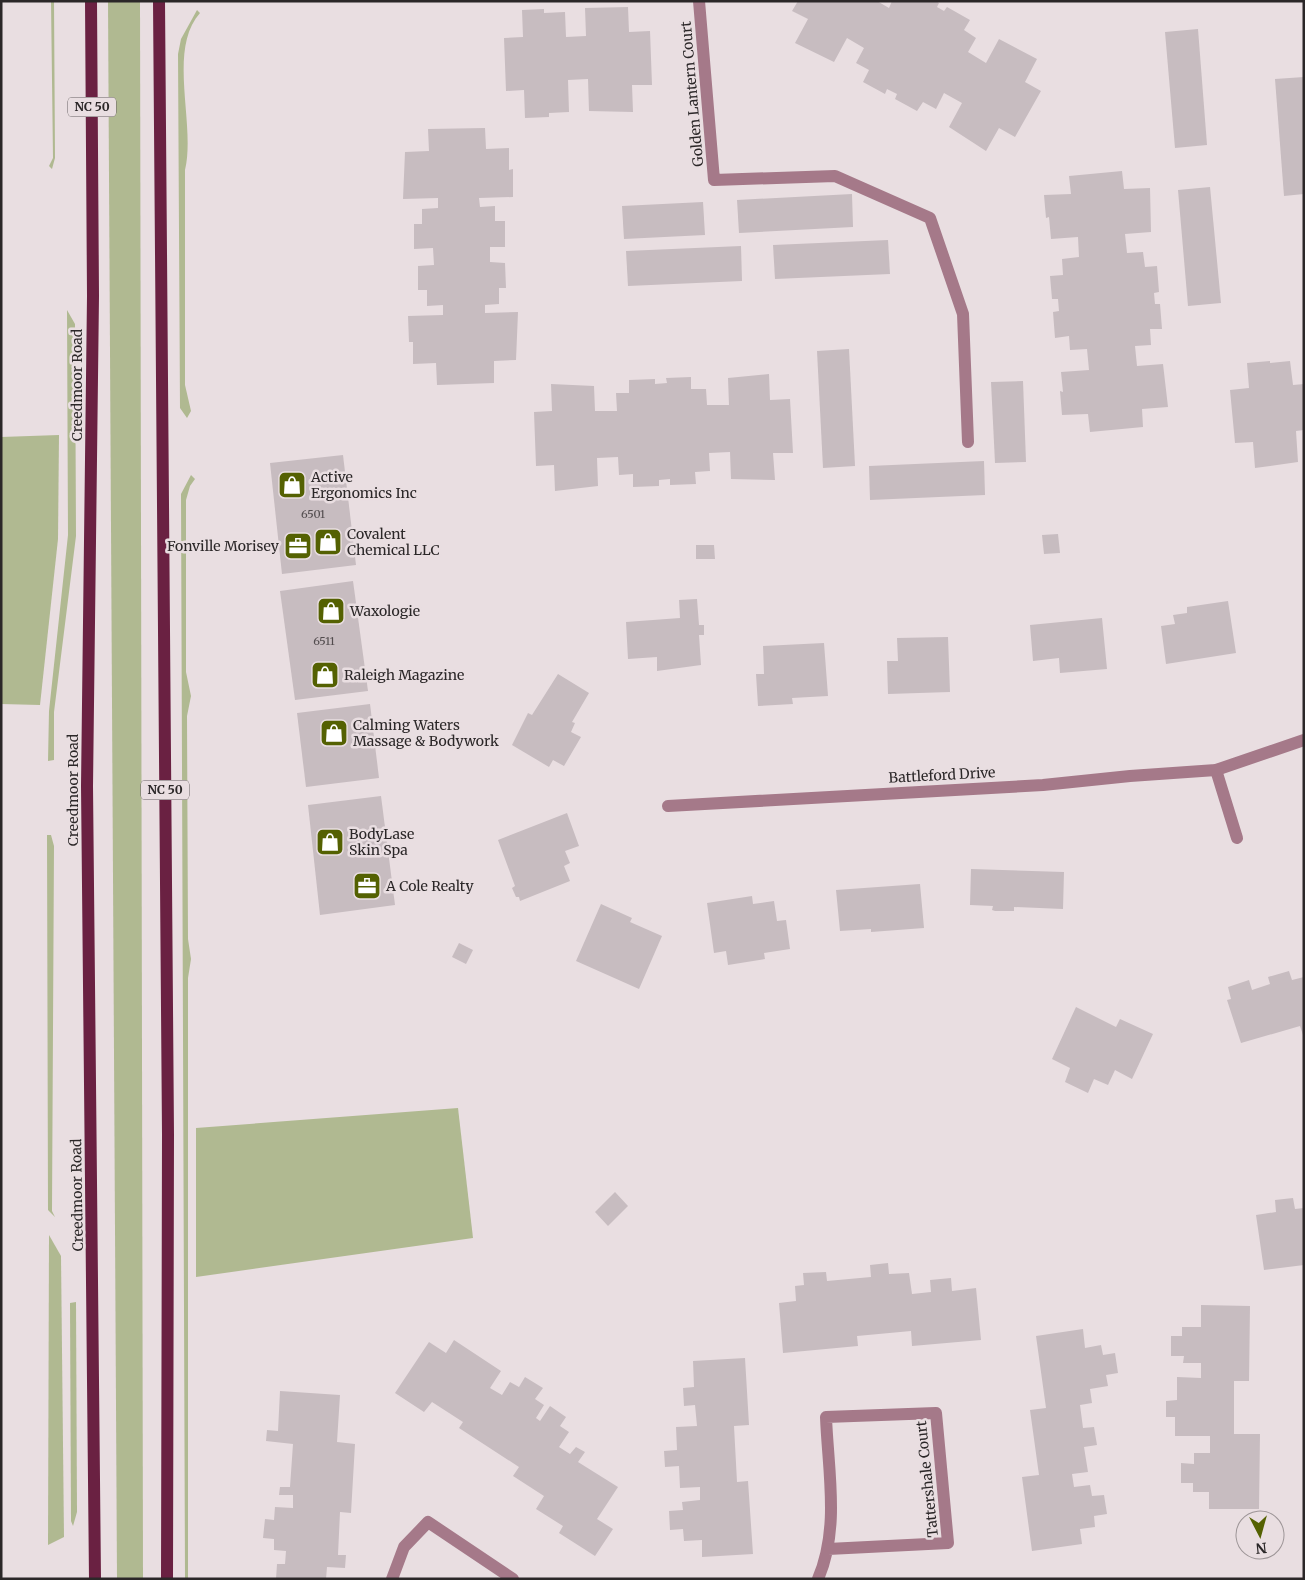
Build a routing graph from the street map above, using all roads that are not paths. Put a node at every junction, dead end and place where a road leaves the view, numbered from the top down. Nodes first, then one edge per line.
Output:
1 (91, 1) edge
2 (159, 1) edge
3 (699, 1) edge
4 (968, 442) dead end
5 (1304, 740) edge
6 (1216, 770) junction
7 (668, 806) dead end
8 (1237, 838) dead end
9 (828, 1549) junction
10 (95, 1579) edge
11 (168, 1579) edge
12 (392, 1579) edge
13 (513, 1579) edge
14 (818, 1579) edge

1 - 10 main road, Creedmoor Road / NC 50
2 - 11 main road, NC 50
3 - 4 street, Golden Lantern Court
5 - 6 street, Battleford Drive
6 - 7 street, Battleford Drive
6 - 8 street
9 - 9 street, Tattershale Court
9 - 14 street, Tattershale Court
12 - 13 street

